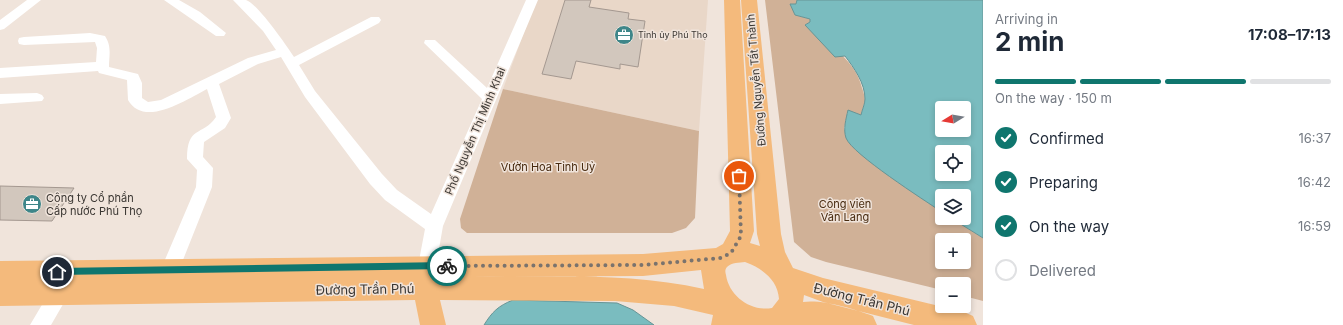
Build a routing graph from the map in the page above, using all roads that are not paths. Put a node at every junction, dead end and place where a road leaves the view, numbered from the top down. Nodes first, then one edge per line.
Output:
1 (35, 0) edge
2 (170, 0) edge
3 (239, 0) edge
4 (532, 0) edge
5 (732, 0) edge
6 (749, 0) edge
7 (375, 20) dead end
8 (0, 26) edge
9 (220, 34) dead end
10 (24, 41) dead end
11 (430, 43) dead end
12 (288, 58) junction
13 (102, 66) junction
14 (0, 73) edge
15 (211, 82) junction
16 (37, 98) dead end
17 (489, 98) junction
18 (0, 99) edge
19 (434, 226) junction
20 (725, 256) junction
21 (170, 269) junction
22 (0, 272) edge
23 (72, 272) junction
24 (784, 276) junction
25 (426, 277) junction
26 (0, 294) edge
27 (59, 295) junction
28 (726, 316) edge
29 (773, 322) edge
30 (40, 325) edge
31 (433, 325) edge
32 (864, 325) edge
33 (964, 325) edge

1 - 8 street
2 - 9 street
3 - 12 street
4 - 17 street, Phố Nguyễn Thị Minh Khai
5 - 20 main road, Đường Nguyễn Tất Thành
6 - 24 main road, Đường Nguyễn Tất Thành
7 - 12 street
10 - 13 street
11 - 17 street
12 - 15 street
12 - 19 street
13 - 14 street
13 - 15 street
15 - 21 street
16 - 18 street
17 - 19 street, Phố Nguyễn Thị Minh Khai
19 - 25 street, Phố Nguyễn Thị Minh Khai
20 - 24 main road
20 - 25 main road, Đường Trần Phú
20 - 28 main road
21 - 23 main road, Đường Trần Phú
21 - 25 main road, Đường Trần Phú
22 - 23 main road, Đường Trần Phú
23 - 27 street
24 - 29 main road
24 - 33 main road, Đường Trần Phú
25 - 27 main road, Đường Trần Phú
25 - 28 main road, Đường Trần Phú
25 - 31 main road
26 - 27 main road, Đường Trần Phú
27 - 30 street
28 - 29 main road
29 - 32 main road, Đường Trần Phú

